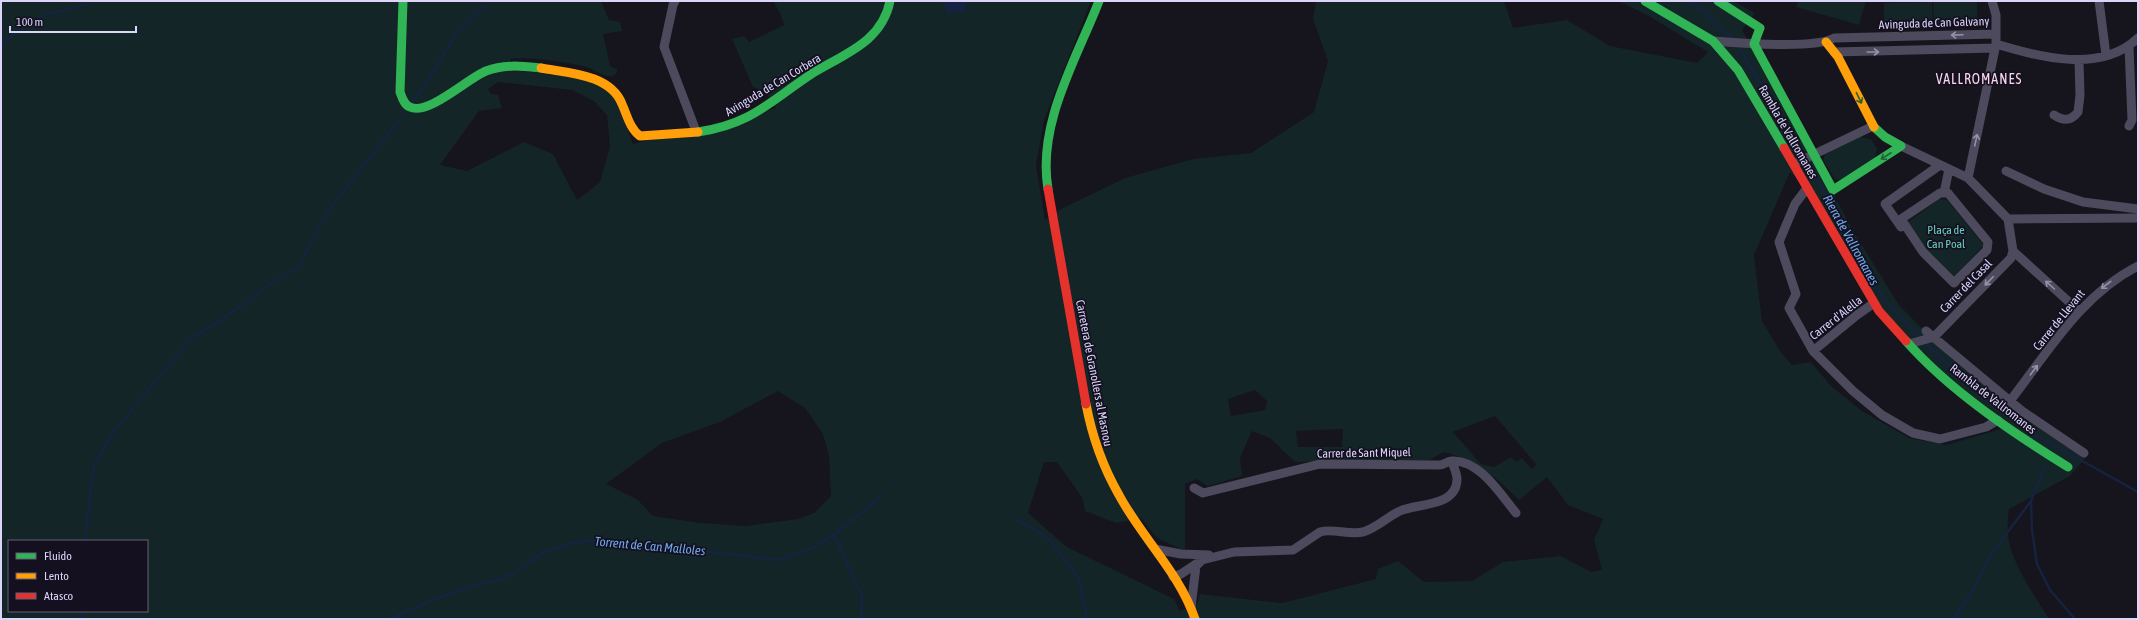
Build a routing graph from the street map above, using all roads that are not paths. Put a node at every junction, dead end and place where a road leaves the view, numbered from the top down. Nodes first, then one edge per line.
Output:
1 (403, 1) edge
2 (676, 1) edge
3 (890, 1) edge
4 (1099, 1) edge
5 (1108, 1) edge
6 (1645, 1) edge
7 (1718, 1) edge
8 (1992, 1) edge
9 (2099, 1) edge
10 (1996, 34) junction
11 (2138, 38) edge
12 (1713, 41) junction
13 (1826, 42) junction
14 (1754, 44) junction
15 (1996, 46) junction
16 (2129, 47) junction
17 (1834, 52) junction
18 (2106, 55) junction
19 (2079, 61) junction
20 (1058, 107) junction
21 (2054, 115) dead end
22 (1872, 126) junction
23 (2129, 126) dead end
24 (696, 131) junction
25 (1901, 146) junction
26 (1814, 154) junction
27 (1794, 164) junction
28 (1940, 165) junction
29 (1949, 169) junction
30 (2006, 171) dead end
31 (1968, 178) junction
32 (1807, 188) junction
33 (1944, 193) junction
34 (2138, 209) edge
35 (2138, 218) edge
36 (2008, 219) junction
37 (1901, 227) dead end
38 (2013, 251) junction
39 (2138, 266) edge
40 (1874, 303) junction
41 (2079, 311) junction
42 (1926, 331) dead end
43 (1934, 337) junction
44 (1909, 344) junction
45 (1813, 351) junction
46 (2010, 401) junction
47 (1998, 420) junction
48 (2084, 453) dead end
49 (1452, 461) junction
50 (2068, 467) dead end
51 (1194, 488) dead end
52 (1516, 513) dead end
53 (1155, 549) junction
54 (1176, 553) junction
55 (1216, 556) junction
56 (1202, 560) junction
57 (1185, 571) junction
58 (1173, 577) junction
59 (1191, 607) junction
60 (1194, 619) edge

1 - 24 street, Avinguda de Can Corbera
2 - 24 street
3 - 24 street, Avinguda de Can Corbera
4 - 20 street, Carretera de Granollers al Masnou
5 - 20 street, Carretera de Granollers al Masnou
6 - 12 street, Rambla de Vallromanes
7 - 14 street
8 - 10 street
9 - 18 street
10 -> 13 street, Avinguda de Can Galvany
10 - 15 street, Avinguda de Can Galvany
11 - 16 street, Avinguda de Can Galvany
12 - 14 street, Avinguda de Can Galvany
12 - 27 street, Rambla de Vallromanes
13 - 14 street, Avinguda de Can Galvany
13 - 17 street
14 - 26 street, Rambla de Vallromanes
17 -> 15 street, Avinguda de Can Galvany
15 - 19 street, Avinguda de Can Galvany
31 -> 15 street
16 - 18 street, Avinguda de Can Galvany
16 - 23 street
17 -> 22 street
18 - 19 street, Avinguda de Can Galvany
19 - 21 street
20 - 53 street, Carretera de Granollers al Masnou
22 - 25 street
22 - 26 street
25 -> 26 street, Rambla de Vallromanes
25 - 28 street
26 - 27 street
27 - 32 street, Rambla de Vallromanes
28 - 29 street
28 - 37 street
29 - 31 street
29 - 33 street
30 - 34 street
31 - 36 street
32 - 40 street, Rambla de Vallromanes
32 - 45 street
33 - 33 street
35 - 36 street
36 - 38 street
41 -> 38 street
38 -> 43 street, Carrer del Casal
39 -> 41 street, Carrer de Llevant
40 - 44 street, Rambla de Vallromanes
40 - 45 street, Carrer d'Alella
46 -> 41 street, Carrer de Llevant
42 - 43 street, Rambla de Vallromanes
43 - 44 street
43 - 46 street, Rambla de Vallromanes
44 - 47 street, Rambla de Vallromanes
45 - 47 street
46 - 48 street, Rambla de Vallromanes
47 - 50 street, Rambla de Vallromanes
49 - 51 street, Carrer de Sant Miquel
49 - 52 street, Carrer de Sant Miquel
49 - 55 street
53 - 54 street
53 - 58 street, Carretera de Granollers al Masnou
54 - 55 street
54 - 57 street
55 - 56 street
56 - 57 street
56 - 59 street
57 - 58 street
58 - 59 street, Carretera de Granollers al Masnou
59 - 60 street, Carretera de Granollers al Masnou

